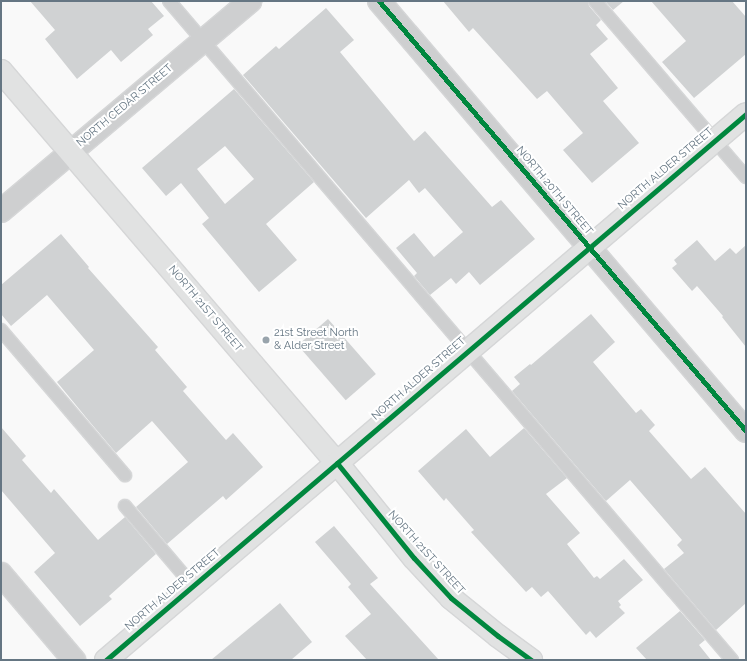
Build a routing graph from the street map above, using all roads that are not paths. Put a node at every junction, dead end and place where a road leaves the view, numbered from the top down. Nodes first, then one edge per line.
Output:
1 (170, 1) edge
2 (250, 1) edge
3 (379, 1) edge
4 (595, 1) edge
5 (204, 40) junction
6 (1, 71) edge
7 (746, 114) edge
8 (715, 140) junction
9 (71, 152) junction
10 (746, 177) edge
11 (1, 211) edge
12 (589, 248) junction
13 (1, 330) edge
14 (469, 350) junction
15 (746, 431) edge
16 (337, 463) junction
17 (125, 475) dead end
18 (125, 506) dead end
19 (1, 574) edge
20 (193, 586) junction
21 (74, 660) edge
22 (106, 660) edge
23 (531, 660) edge
24 (732, 660) edge

1 - 5 lane
2 - 5 street, NORTH CEDAR STREET
3 - 12 street, NORTH 20TH STREET
4 - 8 lane
5 - 9 street, NORTH CEDAR STREET
5 - 14 lane
6 - 9 street, NORTH 21ST STREET
7 - 8 street, NORTH ALDER STREET
8 - 10 lane
8 - 12 street, NORTH ALDER STREET
9 - 11 street, NORTH CEDAR STREET
9 - 16 street, NORTH 21ST STREET
12 - 14 street, NORTH ALDER STREET
12 - 15 street, NORTH 20TH STREET
13 - 17 lane
14 - 16 street, NORTH ALDER STREET
14 - 24 lane
16 - 20 street, NORTH ALDER STREET
16 - 23 street, NORTH 21ST STREET
18 - 20 lane
19 - 21 street
20 - 22 street, NORTH ALDER STREET

